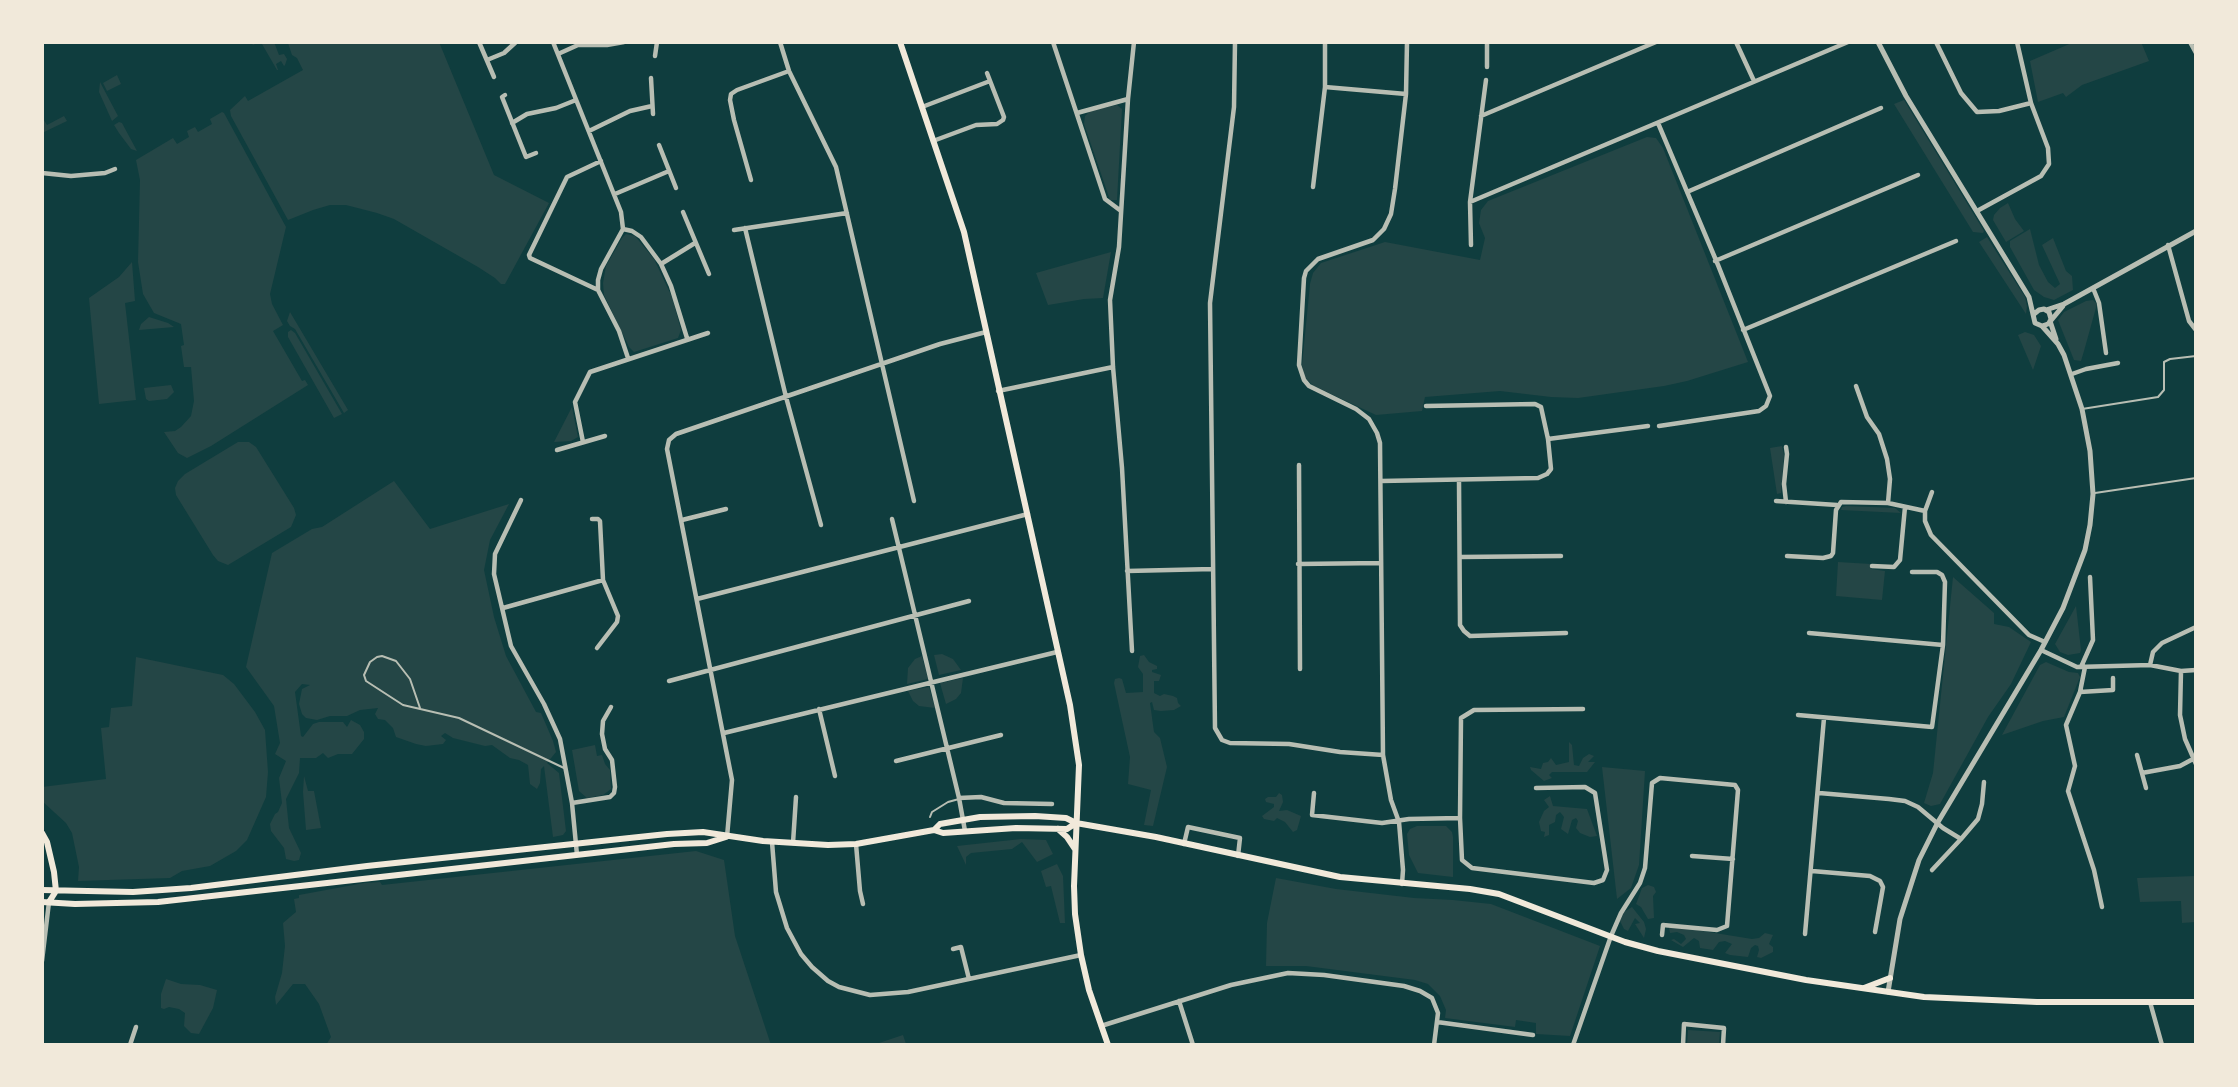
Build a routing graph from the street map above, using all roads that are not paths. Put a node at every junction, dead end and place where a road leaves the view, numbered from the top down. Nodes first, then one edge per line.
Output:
1 (479, 42) edge
2 (516, 42) edge
3 (553, 42) edge
4 (624, 42) edge
5 (657, 42) edge
6 (780, 42) edge
7 (900, 42) edge
8 (1053, 42) edge
9 (1134, 42) edge
10 (1235, 42) edge
11 (1325, 42) edge
12 (1407, 42) edge
13 (1487, 42) edge
14 (1656, 42) edge
15 (1736, 42) edge
16 (1848, 42) edge
17 (1878, 42) edge
18 (1935, 42) edge
19 (2017, 42) edge
20 (2190, 42) edge
21 (2196, 53) edge
22 (558, 54) junction
23 (656, 56) dead end
24 (486, 60) junction
25 (1487, 67) dead end
26 (789, 71) junction
27 (987, 73) dead end
28 (494, 77) dead end
29 (651, 78) dead end
30 (1486, 80) dead end
31 (990, 81) junction
32 (1754, 81) junction
33 (1325, 87) junction
34 (1406, 94) junction
35 (505, 95) dead end
36 (1128, 99) junction
37 (576, 100) junction
38 (2031, 103) junction
39 (652, 106) junction
40 (922, 107) junction
41 (1881, 108) dead end
42 (1077, 113) junction
43 (653, 114) dead end
44 (1481, 116) junction
45 (512, 123) junction
46 (1658, 123) junction
47 (589, 130) junction
48 (933, 141) junction
49 (659, 145) dead end
50 (536, 153) dead end
51 (601, 161) junction
52 (115, 169) dead end
53 (669, 171) junction
54 (42, 173) edge
55 (1918, 175) dead end
56 (751, 180) dead end
57 (1313, 187) dead end
58 (676, 188) dead end
59 (1687, 192) junction
60 (615, 194) junction
61 (1470, 202) junction
62 (1121, 211) junction
63 (1977, 211) junction
64 (683, 212) dead end
65 (847, 213) junction
66 (745, 228) junction
67 (623, 229) junction
68 (734, 230) dead end
69 (2196, 231) edge
70 (1956, 241) dead end
71 (695, 243) junction
72 (1471, 245) dead end
73 (2168, 245) junction
74 (1715, 261) junction
75 (661, 264) junction
76 (709, 274) dead end
77 (2093, 288) junction
78 (598, 290) junction
79 (2029, 297) junction
80 (2064, 304) junction
81 (2045, 309) junction
82 (2034, 314) junction
83 (2050, 320) junction
84 (2042, 326) junction
85 (1743, 330) junction
86 (2196, 330) edge
87 (986, 332) junction
88 (708, 333) dead end
89 (687, 338) junction
90 (2058, 344) junction
91 (2106, 353) dead end
92 (2196, 356) edge
93 (628, 358) junction
94 (2118, 363) dead end
95 (883, 364) junction
96 (1113, 367) junction
97 (2072, 374) junction
98 (1856, 386) dead end
99 (998, 391) junction
100 (786, 398) junction
101 (1426, 406) dead end
102 (2082, 410) junction
103 (1648, 426) dead end
104 (1659, 426) dead end
105 (605, 436) dead end
106 (1548, 440) junction
107 (583, 442) junction
108 (1786, 447) dead end
109 (557, 450) dead end
110 (1299, 465) dead end
111 (2196, 478) edge
112 (1381, 481) junction
113 (1459, 481) junction
114 (1932, 492) dead end
115 (2093, 494) junction
116 (521, 500) dead end
117 (914, 501) dead end
118 (1776, 501) dead end
119 (1786, 502) junction
120 (1888, 503) junction
121 (1837, 505) junction
122 (1905, 507) junction
123 (726, 509) dead end
124 (1925, 512) junction
125 (1028, 514) junction
126 (592, 519) dead end
127 (892, 519) dead end
128 (682, 520) junction
129 (821, 525) dead end
130 (900, 548) junction
131 (1561, 556) dead end
132 (1787, 556) dead end
133 (1460, 557) junction
134 (1381, 563) junction
135 (1298, 564) junction
136 (1872, 566) dead end
137 (1213, 569) junction
138 (1128, 572) junction
139 (1912, 572) dead end
140 (2090, 577) dead end
141 (603, 580) junction
142 (697, 599) junction
143 (969, 601) dead end
144 (503, 608) junction
145 (916, 614) junction
146 (2196, 627) edge
147 (1566, 633) dead end
148 (1809, 633) dead end
149 (2045, 642) junction
150 (1942, 645) junction
151 (597, 648) dead end
152 (2041, 650) junction
153 (1132, 651) dead end
154 (1057, 652) junction
155 (2150, 665) junction
156 (2083, 667) junction
157 (1300, 669) dead end
158 (711, 670) junction
159 (2196, 670) edge
160 (2181, 671) junction
161 (2113, 678) dead end
162 (669, 681) dead end
163 (932, 682) junction
164 (2080, 692) junction
165 (611, 707) dead end
166 (420, 708) junction
167 (819, 709) junction
168 (1583, 709) dead end
169 (1798, 716) dead end
170 (1824, 718) junction
171 (724, 733) junction
172 (1001, 735) dead end
173 (947, 747) junction
174 (1383, 755) junction
175 (2137, 755) dead end
176 (896, 761) dead end
177 (2195, 762) edge
178 (567, 769) junction
179 (2142, 773) junction
180 (836, 776) dead end
181 (1984, 782) dead end
182 (1536, 788) dead end
183 (2146, 788) dead end
184 (1314, 793) dead end
185 (1819, 793) junction
186 (796, 797) dead end
187 (959, 798) junction
188 (572, 803) junction
189 (1052, 804) dead end
190 (795, 810) junction
191 (804, 811) dead end
192 (930, 817) dead end
193 (1460, 818) junction
194 (963, 819) junction
195 (1399, 822) junction
196 (1938, 822) junction
197 (1076, 823) junction
198 (1058, 829) junction
199 (934, 830) junction
200 (965, 831) junction
201 (42, 833) edge
202 (727, 837) junction
203 (1961, 839) junction
204 (772, 842) junction
205 (793, 843) junction
206 (45, 844) edge
207 (576, 844) junction
208 (856, 844) junction
209 (1185, 844) junction
210 (1075, 850) junction
211 (483, 853) junction
212 (577, 855) junction
213 (1692, 855) dead end
214 (1238, 856) junction
215 (1733, 860) junction
216 (391, 864) junction
217 (485, 865) junction
218 (1932, 870) dead end
219 (1812, 871) junction
220 (391, 875) junction
221 (263, 880) junction
222 (1402, 884) junction
223 (42, 890) edge
224 (265, 890) junction
225 (56, 891) junction
226 (133, 892) junction
227 (45, 902) edge
228 (132, 903) junction
229 (864, 904) dead end
230 (2102, 907) dead end
231 (1875, 932) dead end
232 (1805, 934) dead end
233 (1662, 935) dead end
234 (1611, 936) junction
235 (952, 949) dead end
236 (1081, 955) junction
237 (42, 962) edge
238 (1890, 978) junction
239 (969, 979) junction
240 (1863, 988) junction
241 (1888, 992) junction
242 (1179, 1000) junction
243 (2150, 1002) junction
244 (2196, 1002) edge
245 (1437, 1022) junction
246 (1101, 1026) junction
247 (136, 1027) dead end
248 (1533, 1035) dead end
249 (130, 1045) edge
250 (1108, 1045) edge
251 (1193, 1045) edge
252 (1434, 1045) edge
253 (1573, 1045) edge
254 (1683, 1045) edge
255 (1724, 1045) edge
256 (2162, 1045) edge

1 - 24 street
2 - 24 street
3 - 22 street
4 - 22 street
5 - 23 street
6 - 26 street
7 - 40 main road
8 - 42 street
9 - 36 street
10 - 137 street
11 - 33 street
12 - 34 street
13 - 25 street
14 - 44 street
15 - 32 street
16 - 32 street
17 - 63 street
18 - 38 street
19 - 38 street
20 - 21 street
22 - 37 street
24 - 28 street
26 - 56 street
26 - 65 street
27 - 31 street
29 - 39 street
30 - 44 street
31 - 40 street
31 - 48 street
32 - 46 street
33 - 34 street
33 - 57 street
34 - 112 street
35 - 45 street
36 - 42 street
36 - 62 street
37 - 45 street
37 - 47 street
38 - 63 street
39 - 43 street
39 - 47 street
40 - 48 main road
41 - 59 street
42 - 62 street
44 - 61 street
45 - 50 street
46 - 59 street
46 - 61 street
47 - 51 street
48 - 87 main road
49 - 53 street
51 - 60 street
51 - 78 street
52 - 54 street
53 - 58 street
53 - 60 street
55 - 74 street
59 - 74 street
60 - 67 street
61 - 72 street
62 - 96 street
63 - 79 street
64 - 71 street
65 - 66 street
65 - 95 street
66 - 68 street
66 - 100 street
67 - 75 street
67 - 78 street
69 - 73 street
70 - 85 street
71 - 75 street
71 - 76 street
73 - 77 street
73 - 86 street
74 - 85 street
75 - 89 street
77 - 80 street
77 - 91 street
78 - 93 street
79 - 81 street
79 - 82 street
80 - 81 street
80 - 83 street
81 - 82 street
81 - 83 street
82 - 84 street
83 - 84 street
83 - 90 street
84 - 90 street
85 - 104 street
87 - 95 street
87 - 99 main road
88 - 89 street
89 - 93 street
90 - 97 street
92 - 102 lane
93 - 107 street
94 - 97 street
95 - 100 street
95 - 117 street
96 - 99 street
96 - 138 street
97 - 102 street
98 - 120 street
99 - 125 main road
100 - 128 street
100 - 129 street
101 - 106 street
102 - 115 street
103 - 106 street
105 - 107 street
106 - 113 street
107 - 109 street
108 - 119 street
110 - 135 street
111 - 115 lane
112 - 113 street
112 - 134 street
113 - 133 street
114 - 124 street
115 - 149 street
116 - 144 street
118 - 119 street
119 - 121 street
120 - 121 street
120 - 122 street
121 - 132 street
122 - 124 street
122 - 136 street
123 - 128 street
124 - 149 street
125 - 130 street
125 - 154 main road
126 - 141 street
127 - 130 street
128 - 142 street
130 - 142 street
130 - 145 street
131 - 133 street
133 - 147 street
134 - 135 street
134 - 174 street
135 - 157 street
137 - 138 street
137 - 174 street
138 - 153 street
139 - 150 street
140 - 156 street
141 - 144 street
141 - 151 street
142 - 158 street
143 - 145 street
144 - 178 street
145 - 158 street
145 - 163 street
146 - 155 street
148 - 150 street
149 - 152 street
150 - 170 street
152 - 156 street
152 - 196 street
154 - 163 street
154 - 197 main road
155 - 156 street
155 - 160 street
156 - 164 street
158 - 162 street
158 - 171 street
159 - 160 street
160 - 177 street
161 - 164 street
163 - 167 street
163 - 173 street
164 - 230 street
165 - 188 street
166 - 166 lane
166 - 178 lane
167 - 171 street
167 - 180 street
168 - 193 street
169 - 170 street
170 - 185 street
171 - 202 street
172 - 173 street
173 - 176 street
173 - 187 street
174 - 195 street
175 - 179 street
177 - 179 street
178 - 188 street
179 - 183 street
181 - 203 street
182 - 193 street
184 - 195 street
185 - 196 street
185 - 219 street
186 - 190 street
187 - 189 street
187 - 192 lane
187 - 194 street
188 - 207 street
190 - 191 street
190 - 205 street
193 - 195 street
194 - 197 main road
194 - 199 main road
194 - 200 street
195 - 222 street
196 - 203 street
196 - 238 street
197 - 198 main road
197 - 209 main road
197 - 210 main road
198 - 200 main road
198 - 210 main road
199 - 200 main road
199 - 208 main road
201 - 206 main road
202 - 204 main road
202 - 207 main road
202 - 212 main road
203 - 218 street
204 - 205 main road
204 - 239 street
205 - 208 main road
206 - 225 main road
207 - 211 main road
207 - 212 street
208 - 229 street
209 - 214 main road
209 - 214 street
210 - 236 main road
211 - 216 main road
211 - 217 main road
212 - 217 main road
213 - 215 street
214 - 222 main road
215 - 233 street
215 - 234 street
216 - 220 main road
216 - 221 main road
217 - 220 main road
219 - 231 street
219 - 232 street
220 - 224 main road
221 - 224 main road
221 - 226 main road
222 - 234 main road
223 - 225 main road
223 - 227 main road
224 - 228 main road
225 - 226 main road
225 - 227 main road
226 - 228 main road
227 - 228 main road
227 - 237 street
234 - 240 main road
234 - 253 street
235 - 239 street
236 - 239 street
236 - 246 main road
238 - 240 main road
238 - 241 street
240 - 241 main road
241 - 243 main road
242 - 245 street
242 - 246 street
242 - 251 street
243 - 244 main road
243 - 256 street
245 - 248 street
245 - 252 street
246 - 250 main road
247 - 249 street
254 - 255 street

